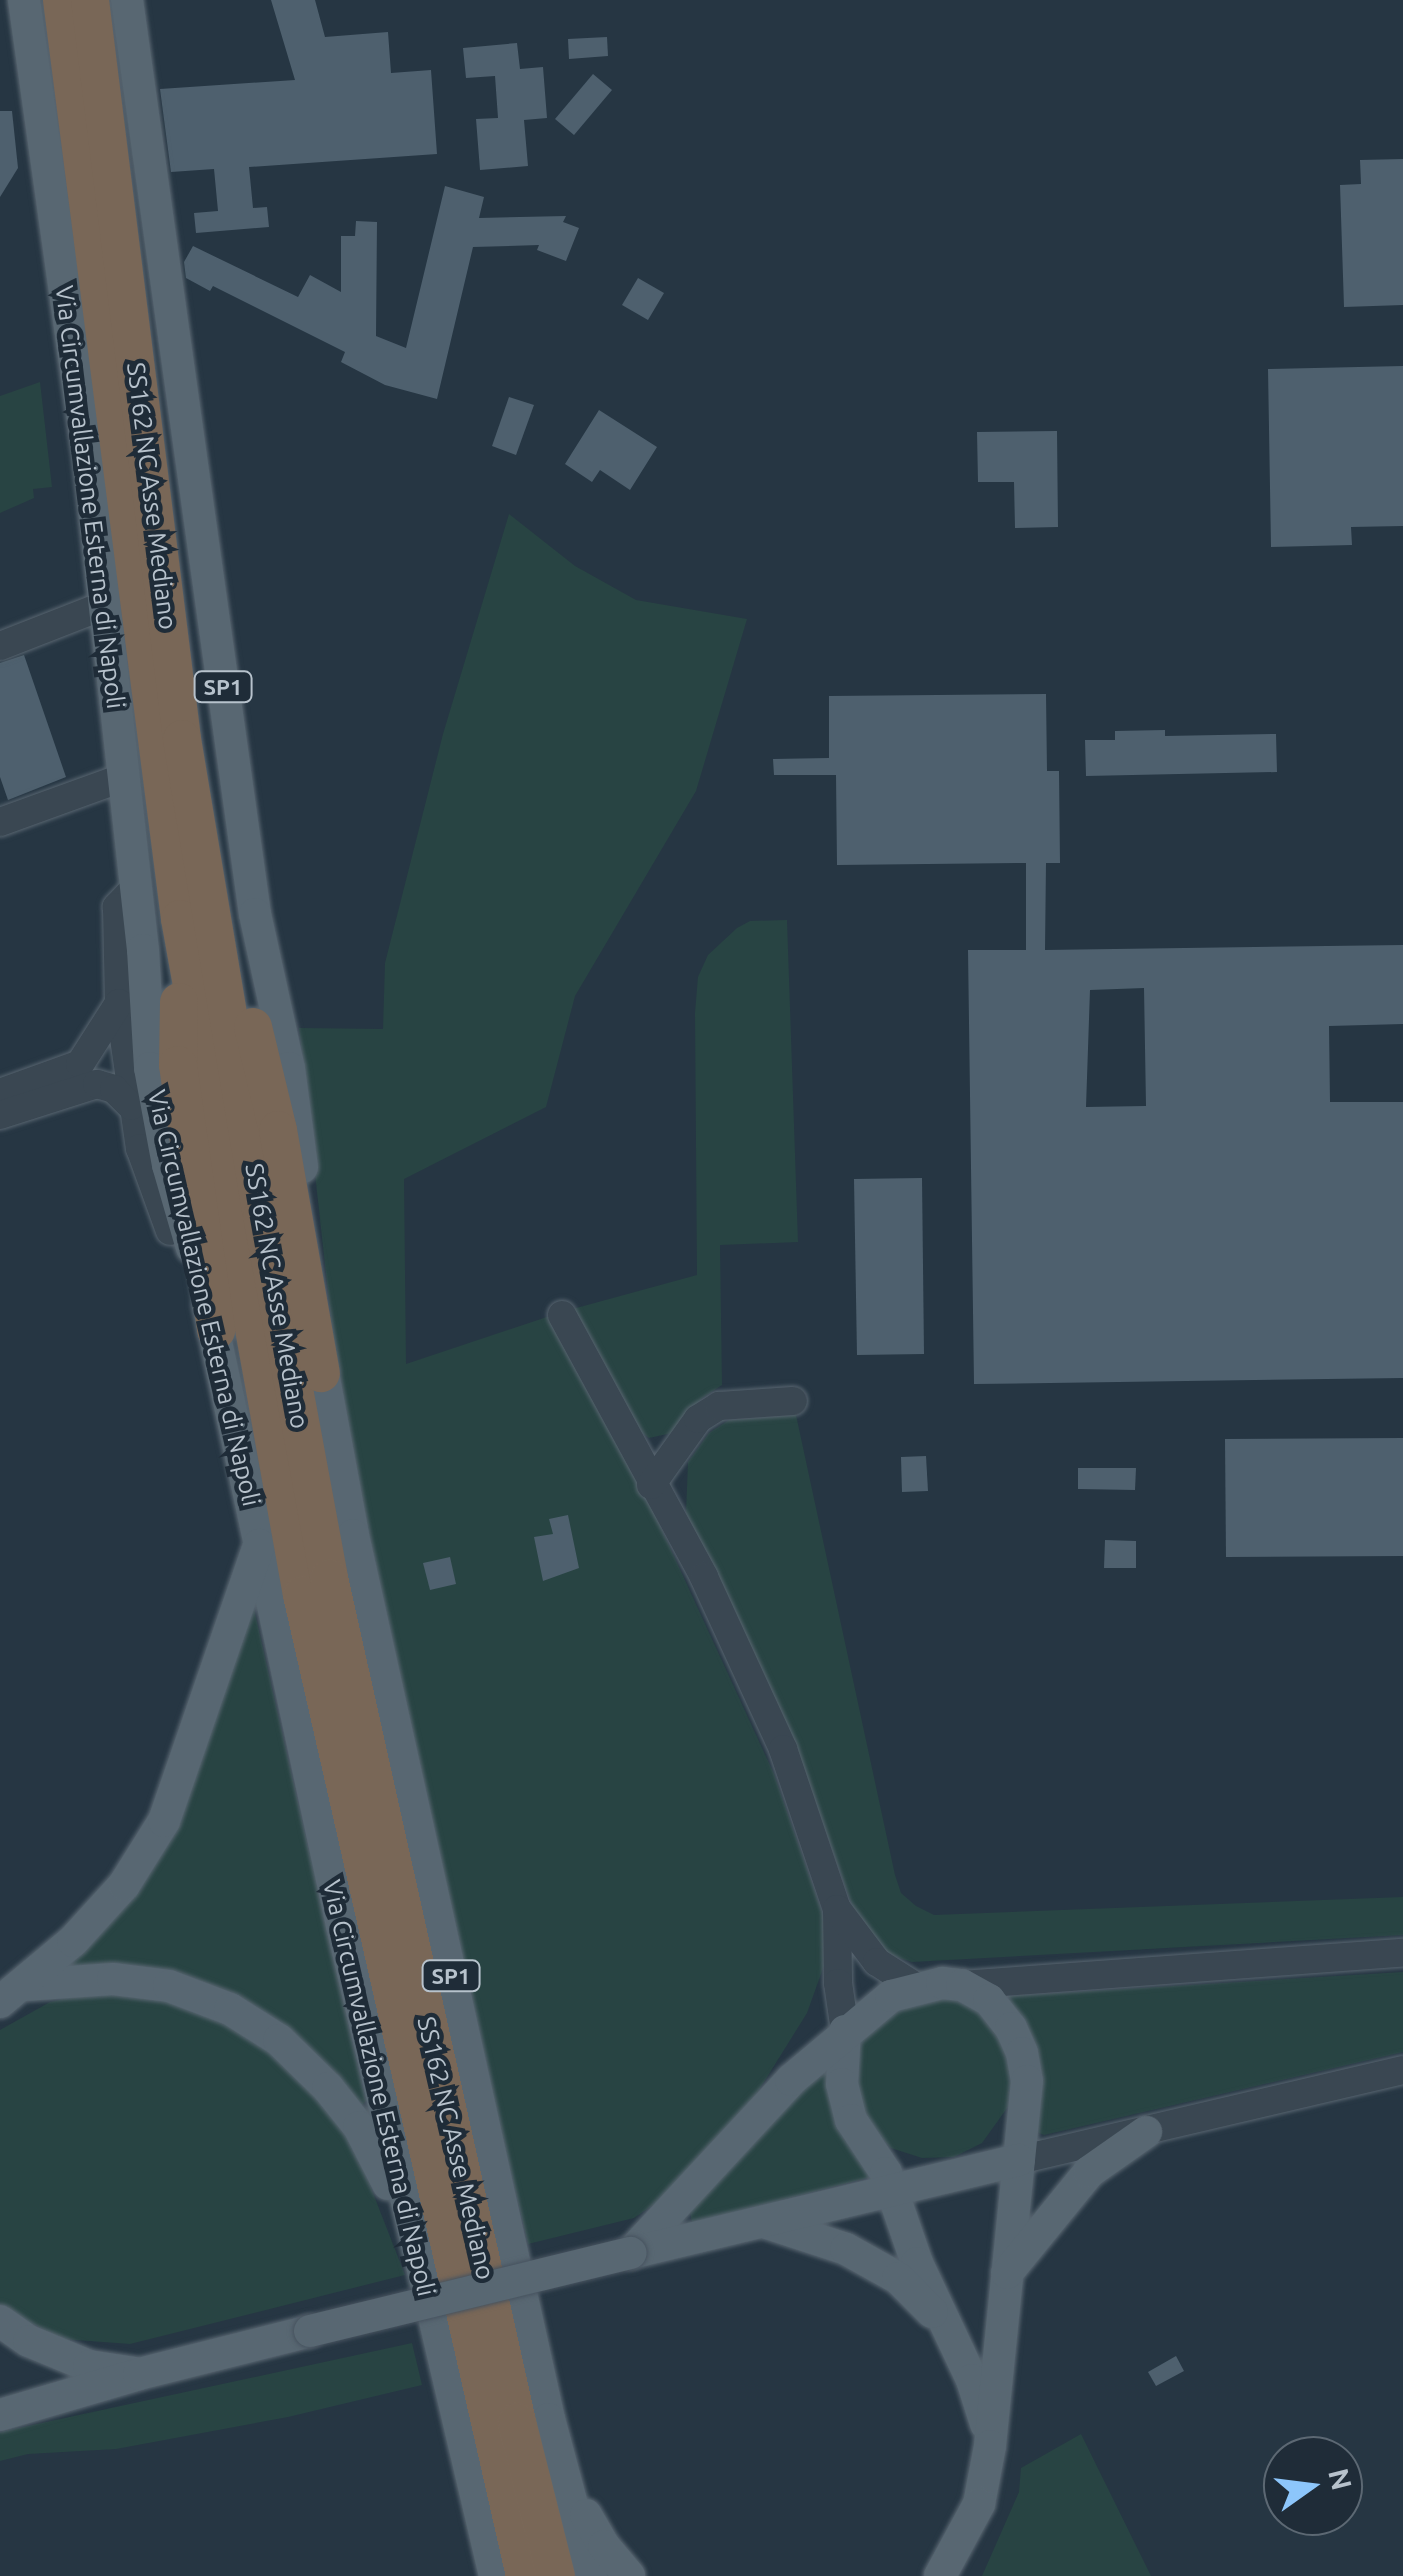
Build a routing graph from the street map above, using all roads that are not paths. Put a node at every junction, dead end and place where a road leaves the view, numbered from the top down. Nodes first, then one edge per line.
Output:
1 (24, 0) edge
2 (62, 0) edge
3 (90, 0) edge
4 (127, 0) edge
5 (105, 605) junction
6 (0, 646) edge
7 (182, 739) junction
8 (124, 778) junction
9 (0, 822) edge
10 (136, 887) junction
11 (180, 919) junction
12 (119, 1004) junction
13 (0, 1093) edge
14 (131, 1106) junction
15 (0, 1115) edge
16 (200, 1275) junction
17 (562, 1315) dead end
18 (216, 1330) junction
19 (321, 1373) junction
20 (793, 1401) dead end
21 (650, 1485) junction
22 (260, 1541) junction
23 (837, 1909) junction
24 (1403, 1953) edge
25 (962, 1986) junction
26 (918, 1988) junction
27 (13, 1994) edge
28 (845, 2031) junction
29 (1403, 2070) edge
30 (1146, 2132) junction
31 (1019, 2160) junction
32 (891, 2191) junction
33 (762, 2222) junction
34 (410, 2228) junction
35 (631, 2253) junction
36 (1007, 2273) junction
37 (0, 2321) edge
38 (949, 2330) junction
39 (139, 2374) junction
40 (0, 2416) edge
41 (990, 2446) junction
42 (565, 2478) junction
43 (495, 2576) edge
44 (525, 2576) edge
45 (556, 2576) edge
46 (590, 2576) edge
47 (630, 2576) edge
48 (940, 2576) edge

1 - 5 main road, Via Circumvallazione Esterna di Napoli
2 - 11 highway, SS162 NC Asse Mediano
3 - 7 highway, SS162 NC Asse Mediano
4 - 19 main road, SP1
5 - 6 street
5 - 8 main road, Via Circumvallazione Esterna di Napoli
7 - 19 highway
7 - 45 highway, SS162 NC Asse Mediano
8 - 9 street
8 - 10 main road, Via Circumvallazione Esterna di Napoli
10 - 12 street
10 - 16 main road, Via Circumvallazione Esterna di Napoli
11 - 18 highway
11 - 44 highway, SS162 NC Asse Mediano
12 - 13 street
12 - 14 street
14 - 15 street
14 - 16 street
16 - 18 main road, Via Circumvallazione Esterna di Napoli
17 - 21 street
18 - 22 main road, Via Circumvallazione Esterna di Napoli
19 - 42 main road, SP1
20 - 21 street
21 - 23 street
22 - 27 main road
22 - 34 main road, Via Circumvallazione Esterna di Napoli
23 - 26 street
23 - 28 street
24 - 25 street
25 - 26 main road
25 - 31 main road
26 - 28 main road
27 - 34 main road
28 - 32 main road
28 - 35 main road
29 - 30 street
30 - 31 street
30 - 36 main road
31 - 32 main road
31 - 36 main road
32 - 33 main road
32 - 38 main road
33 - 35 main road
33 - 38 main road
34 - 43 main road, Via Circumvallazione Esterna di Napoli
35 - 39 main road, bridge
36 - 41 main road
37 - 39 main road
38 - 41 main road
39 - 40 main road
41 - 48 main road
42 - 46 main road, SP1
42 - 47 main road

